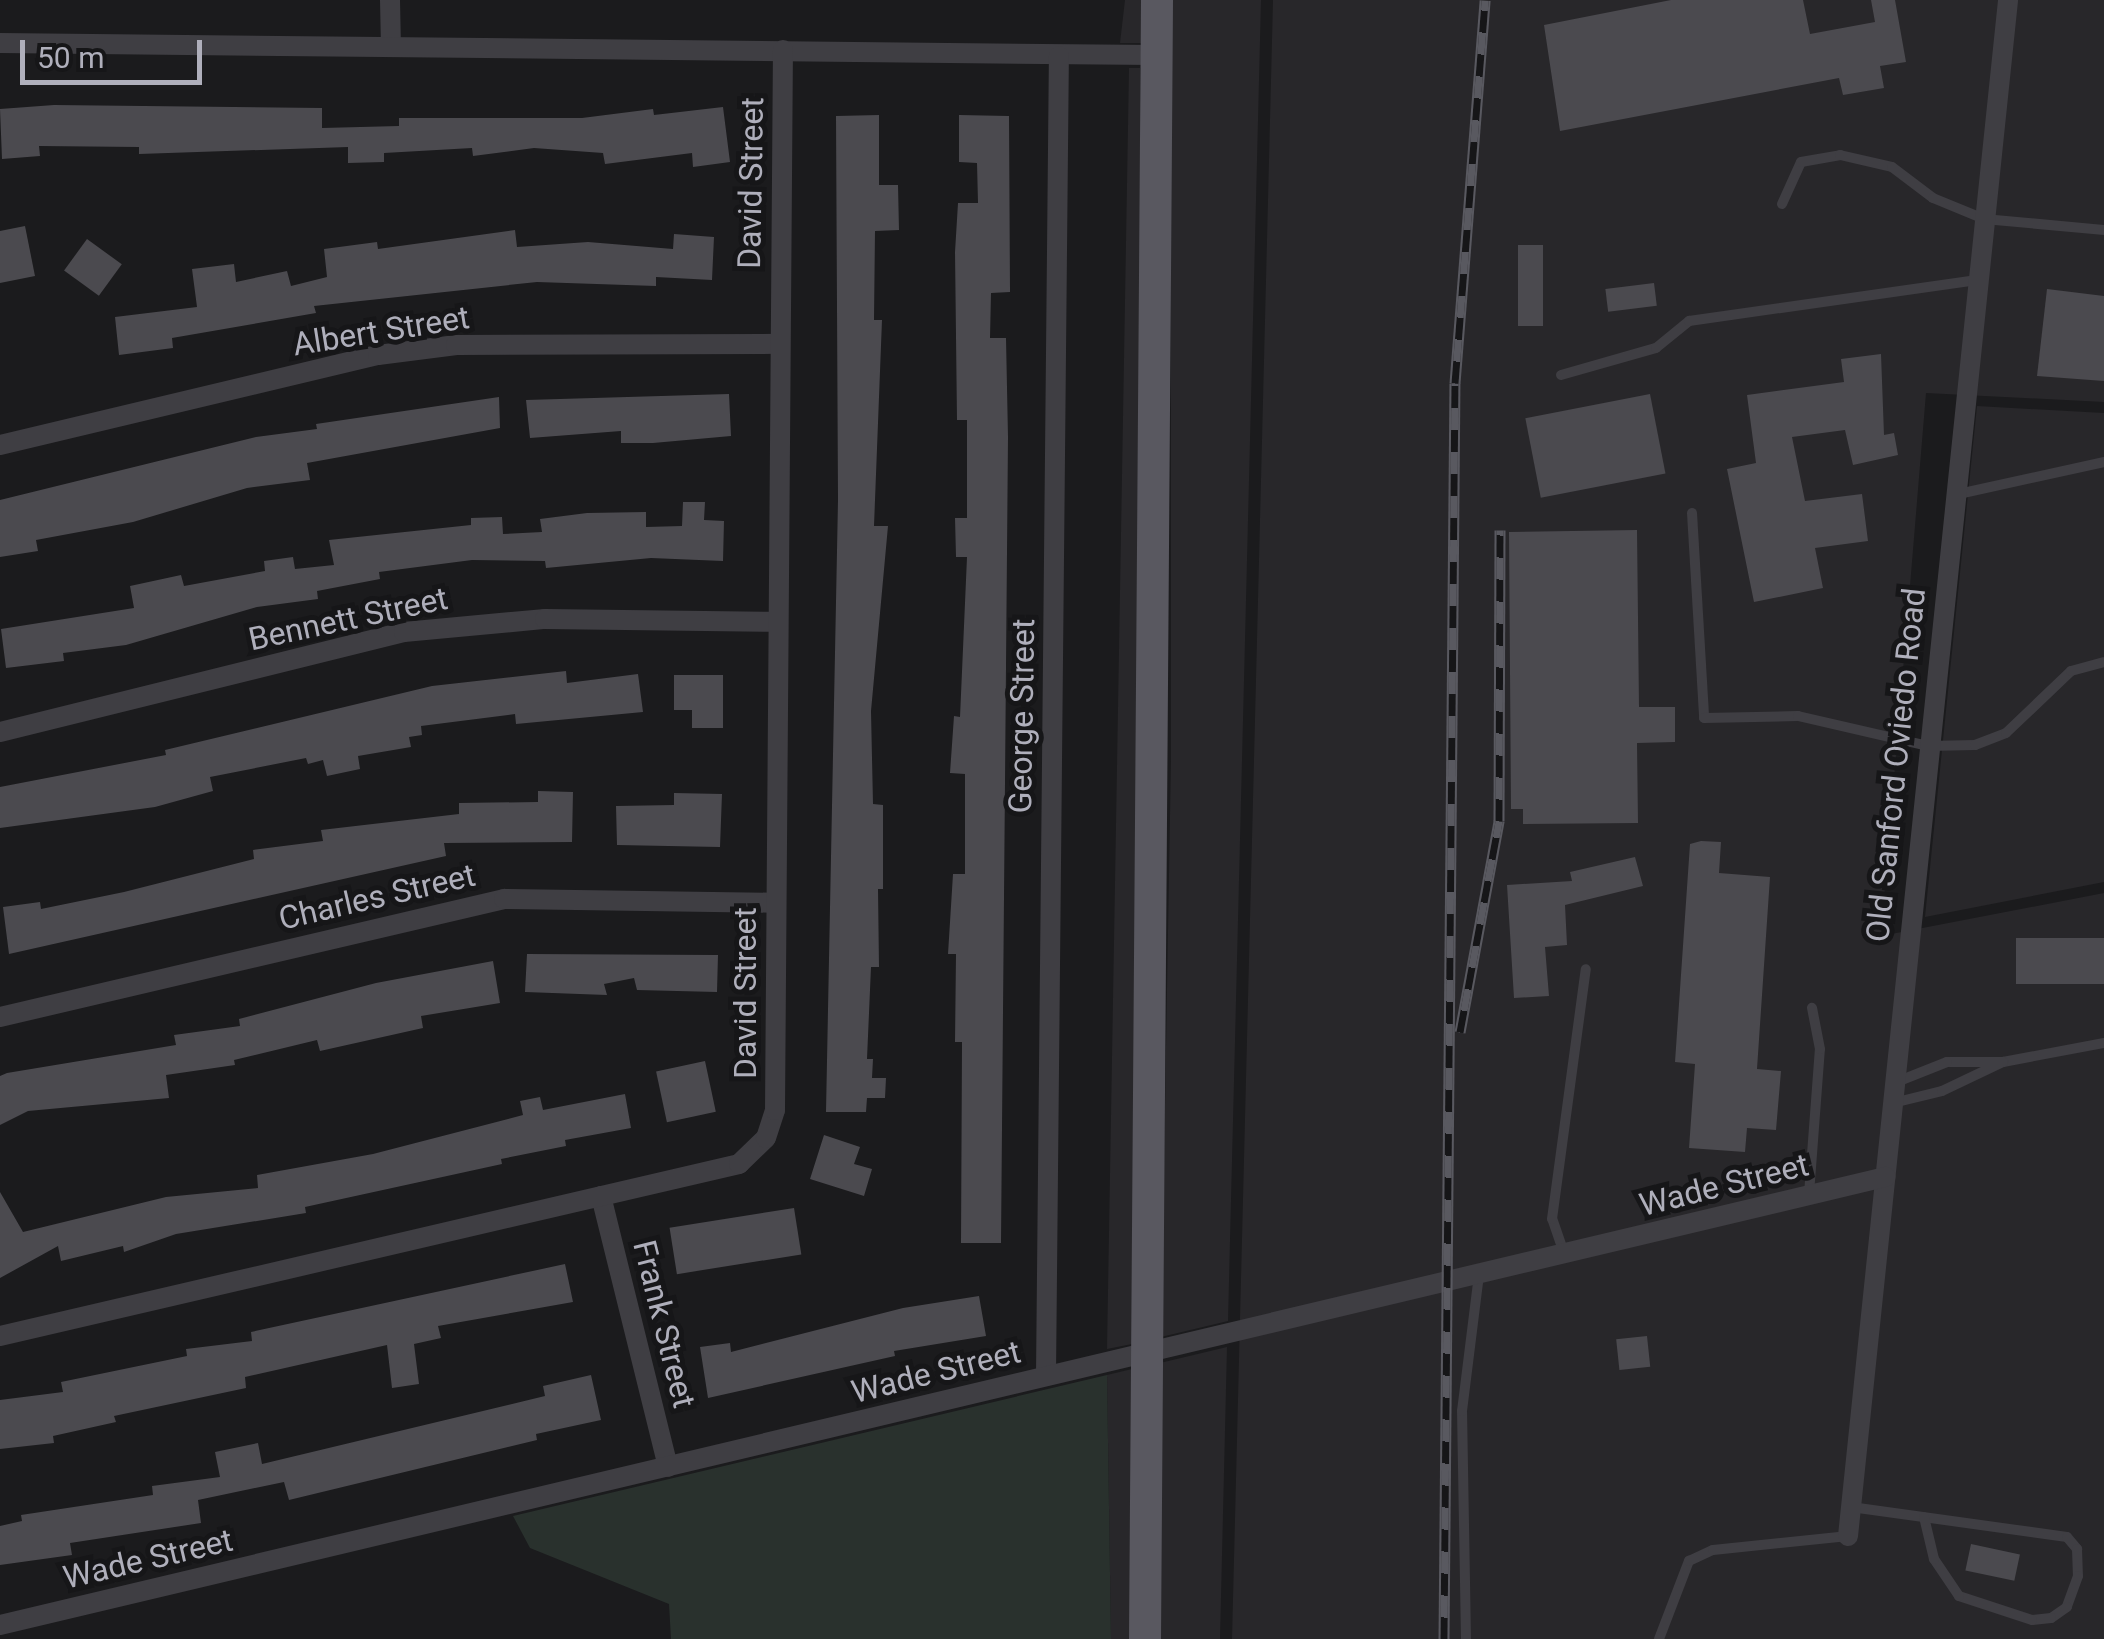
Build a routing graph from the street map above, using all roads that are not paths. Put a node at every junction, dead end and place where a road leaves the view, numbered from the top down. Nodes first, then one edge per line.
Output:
1 (390, 0) edge
2 (1158, 0) edge
3 (2008, 0) edge
4 (0, 43) edge
5 (391, 47) junction
6 (783, 50) junction
7 (1154, 55) junction
8 (1059, 56) junction
9 (1782, 204) dead end
10 (1984, 219) junction
11 (2104, 230) edge
12 (1977, 280) junction
13 (780, 344) junction
14 (1561, 376) dead end
15 (0, 445) edge
16 (2104, 462) edge
17 (1953, 495) junction
18 (1692, 513) dead end
19 (777, 622) junction
20 (2104, 662) edge
21 (0, 732) edge
22 (1928, 746) junction
23 (776, 903) junction
24 (1586, 969) dead end
25 (1812, 1008) dead end
26 (0, 1017) edge
27 (2104, 1043) edge
28 (2004, 1062) junction
29 (1894, 1093) junction
30 (1885, 1177) junction
31 (601, 1196) junction
32 (1808, 1196) junction
33 (1564, 1254) junction
34 (1478, 1274) junction
35 (0, 1336) edge
36 (1146, 1353) junction
37 (1046, 1376) junction
38 (668, 1467) junction
39 (1851, 1506) junction
40 (1924, 1517) junction
41 (1848, 1536) joint
42 (0, 1625) edge
43 (1145, 1639) edge
44 (1466, 1639) edge
45 (1659, 1639) edge

1 - 5 street
2 - 7 main road
3 - 10 street, Old Sanford Oviedo Road
4 - 5 street
5 - 6 street
6 - 8 street
6 - 13 street, David Street
7 - 8 street
7 - 36 main road
8 - 37 street, George Street
9 - 10 lane
10 - 11 lane
10 - 12 street, Old Sanford Oviedo Road
12 - 14 lane
12 - 17 street, Old Sanford Oviedo Road
13 - 15 street, Albert Street
13 - 19 street, David Street
16 - 17 lane
17 - 22 street, Old Sanford Oviedo Road
18 - 22 lane
19 - 21 street, Bennett Street
19 - 23 street, David Street
20 - 22 lane
22 - 29 street, Old Sanford Oviedo Road
23 - 26 street, Charles Street
23 - 31 street, David Street
24 - 33 lane
25 - 32 lane
27 - 28 lane
28 - 29 lane
28 - 29 lane
29 - 30 street, Old Sanford Oviedo Road
30 - 32 street, Wade Street
30 - 39 street, Old Sanford Oviedo Road
31 - 35 street, David Street
31 - 38 street, Frank Street
32 - 33 street, Wade Street
33 - 34 street, Wade Street
34 - 36 street, Wade Street
34 - 44 lane
36 - 37 street, Wade Street
36 - 43 main road
37 - 38 street, Wade Street
38 - 42 street, Wade Street
39 - 40 lane
39 - 41 street, Old Sanford Oviedo Road
40 - 40 lane
41 - 45 lane

